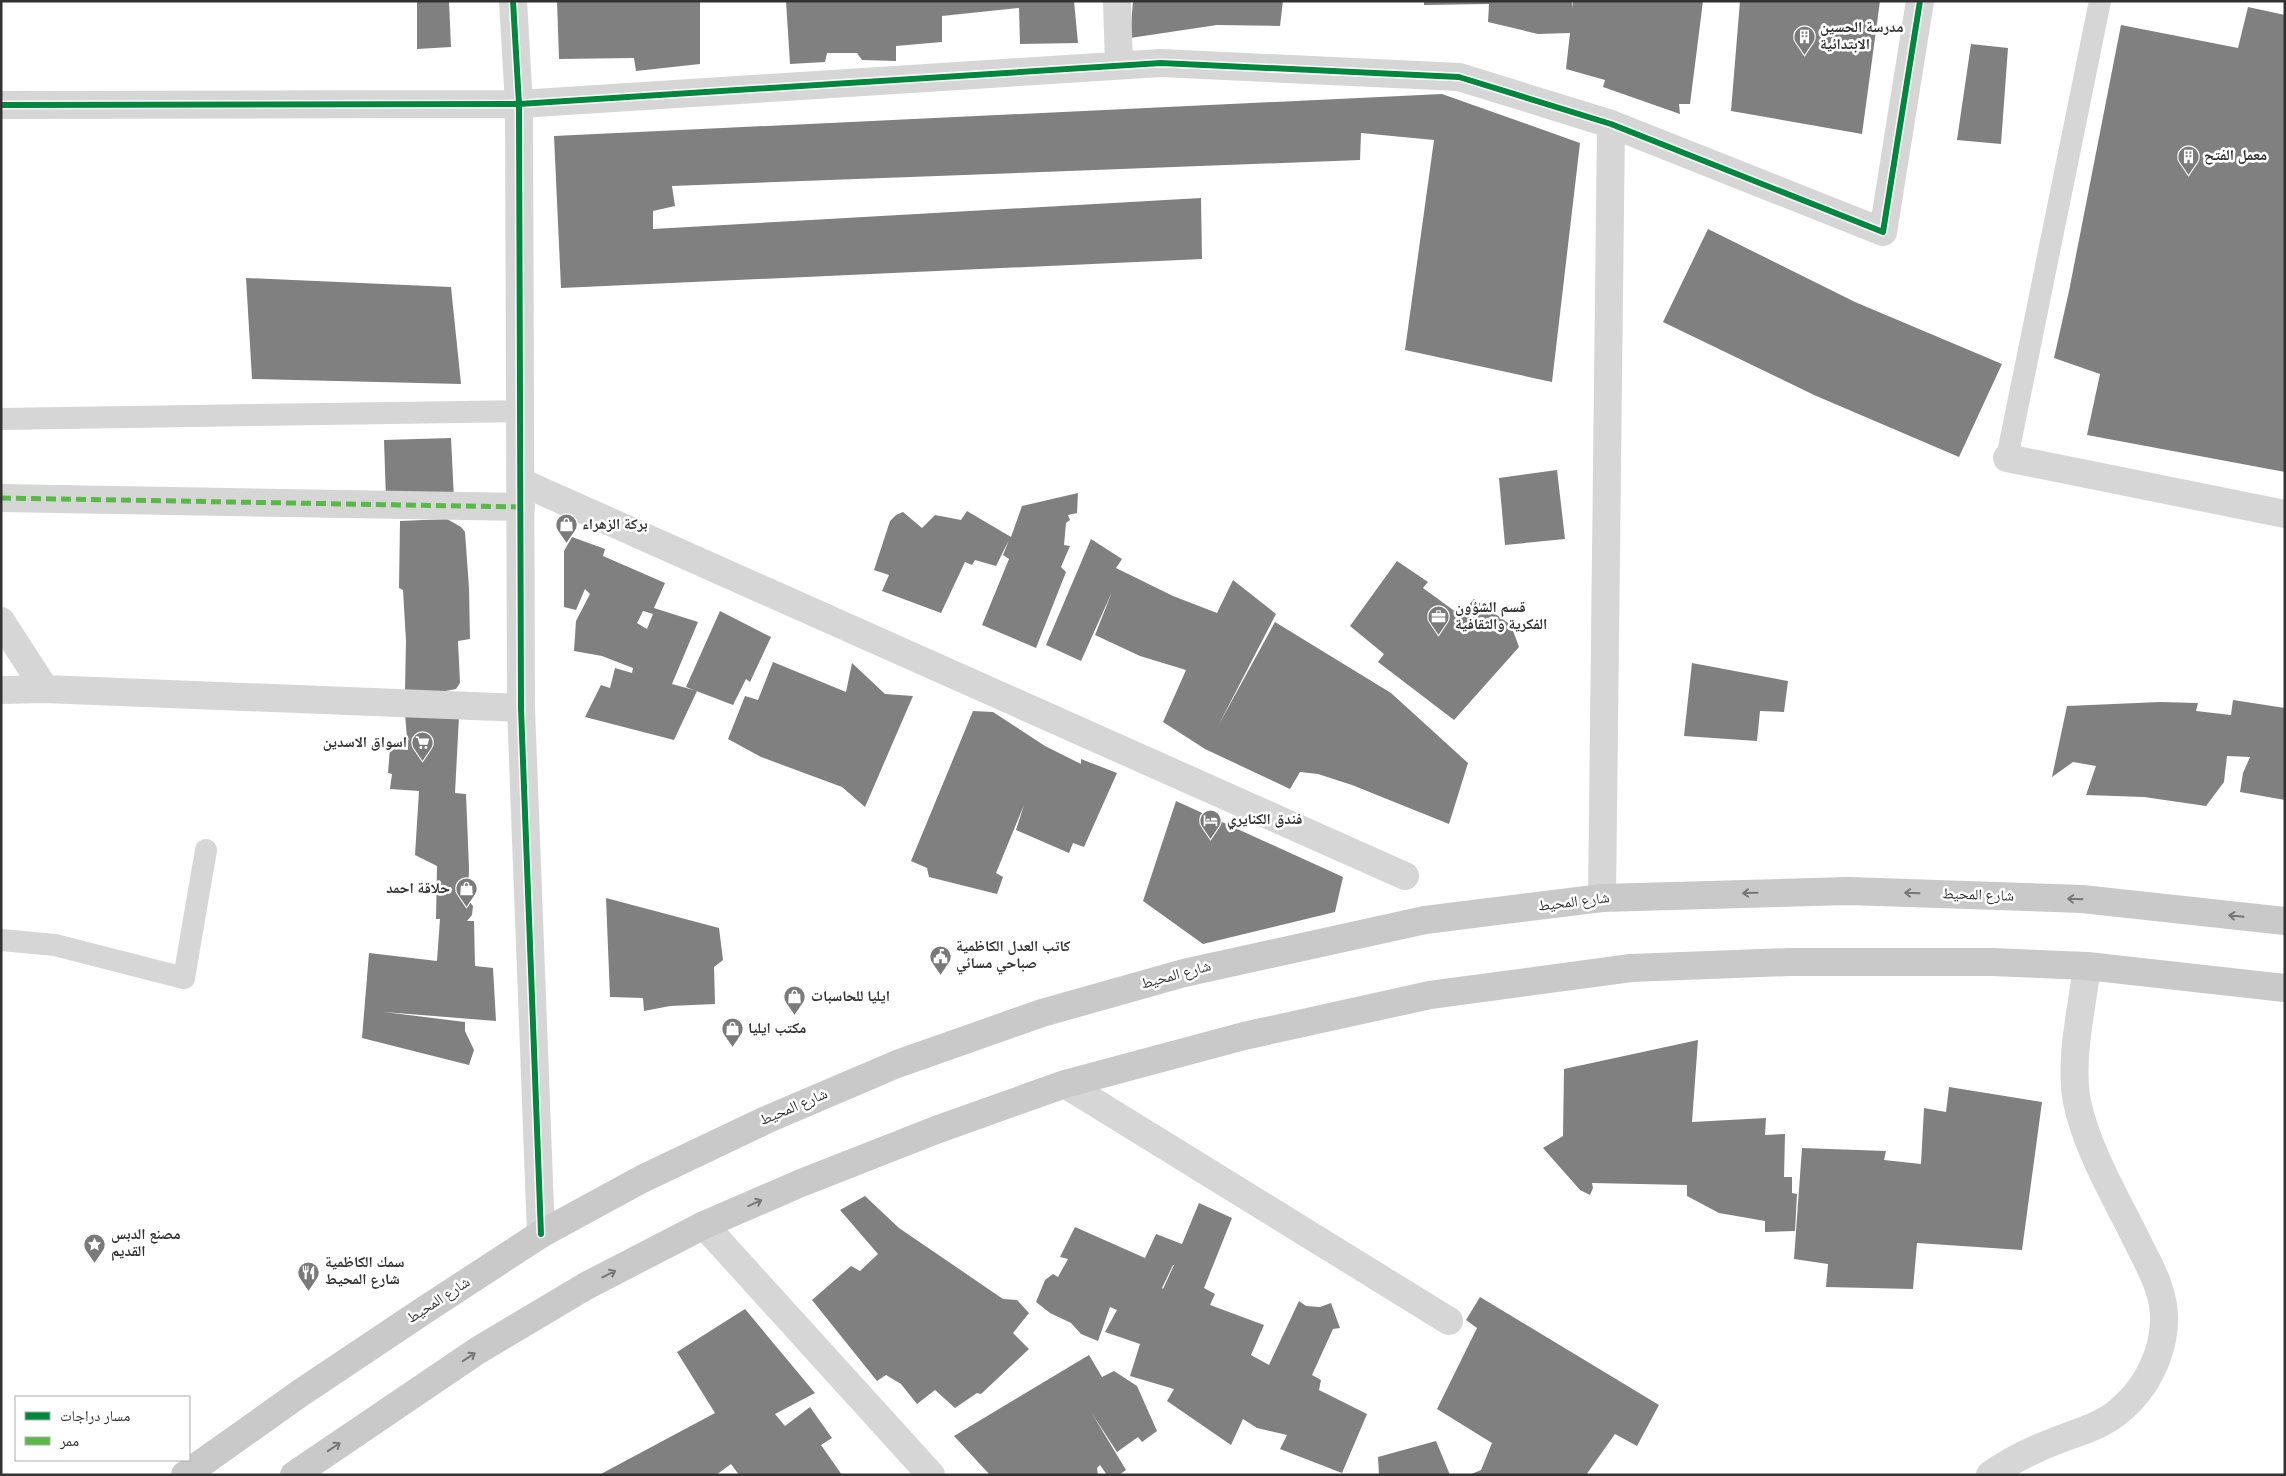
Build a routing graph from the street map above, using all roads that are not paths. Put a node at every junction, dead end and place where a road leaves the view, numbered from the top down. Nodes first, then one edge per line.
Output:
1 (513, 1) edge
2 (1118, 1) edge
3 (1920, 1) edge
4 (2100, 1) edge
5 (1119, 65) junction
6 (519, 104) junction
7 (1, 105) edge
8 (1611, 124) junction
9 (521, 411) junction
10 (1, 419) edge
11 (2007, 458) joint
12 (521, 494) junction
13 (1, 498) edge
14 (2285, 514) edge
15 (1, 621) edge
16 (1, 690) edge
17 (45, 690) junction
18 (521, 708) junction
19 (206, 850) dead end
20 (1405, 876) dead end
21 (1602, 898) junction
22 (2285, 921) edge
23 (1, 940) edge
24 (2087, 966) junction
25 (2285, 988) edge
26 (1066, 1084) junction
27 (704, 1226) junction
28 (541, 1234) junction
29 (1449, 1321) dead end
30 (185, 1475) edge
31 (294, 1475) edge
32 (931, 1475) edge
33 (1990, 1475) edge

1 - 6 street
2 - 5 street
3 - 8 street
4 - 11 lane
5 - 6 street
5 - 8 street
6 - 7 street
6 - 9 street
8 - 21 street
9 - 10 lane
9 - 12 street
11 - 14 street
12 - 13 street
12 - 18 street
12 - 20 street
15 - 17 street
16 - 17 street
17 - 18 street
18 - 28 street
19 - 23 lane
22 -> 21 main road, شارع المحيط
21 - 28 main road, شارع المحيط
24 - 25 main road
24 - 26 main road
24 - 33 street
27 -> 26 main road
26 - 29 street
31 -> 27 main road
27 - 32 street
28 - 30 main road, شارع المحيط

